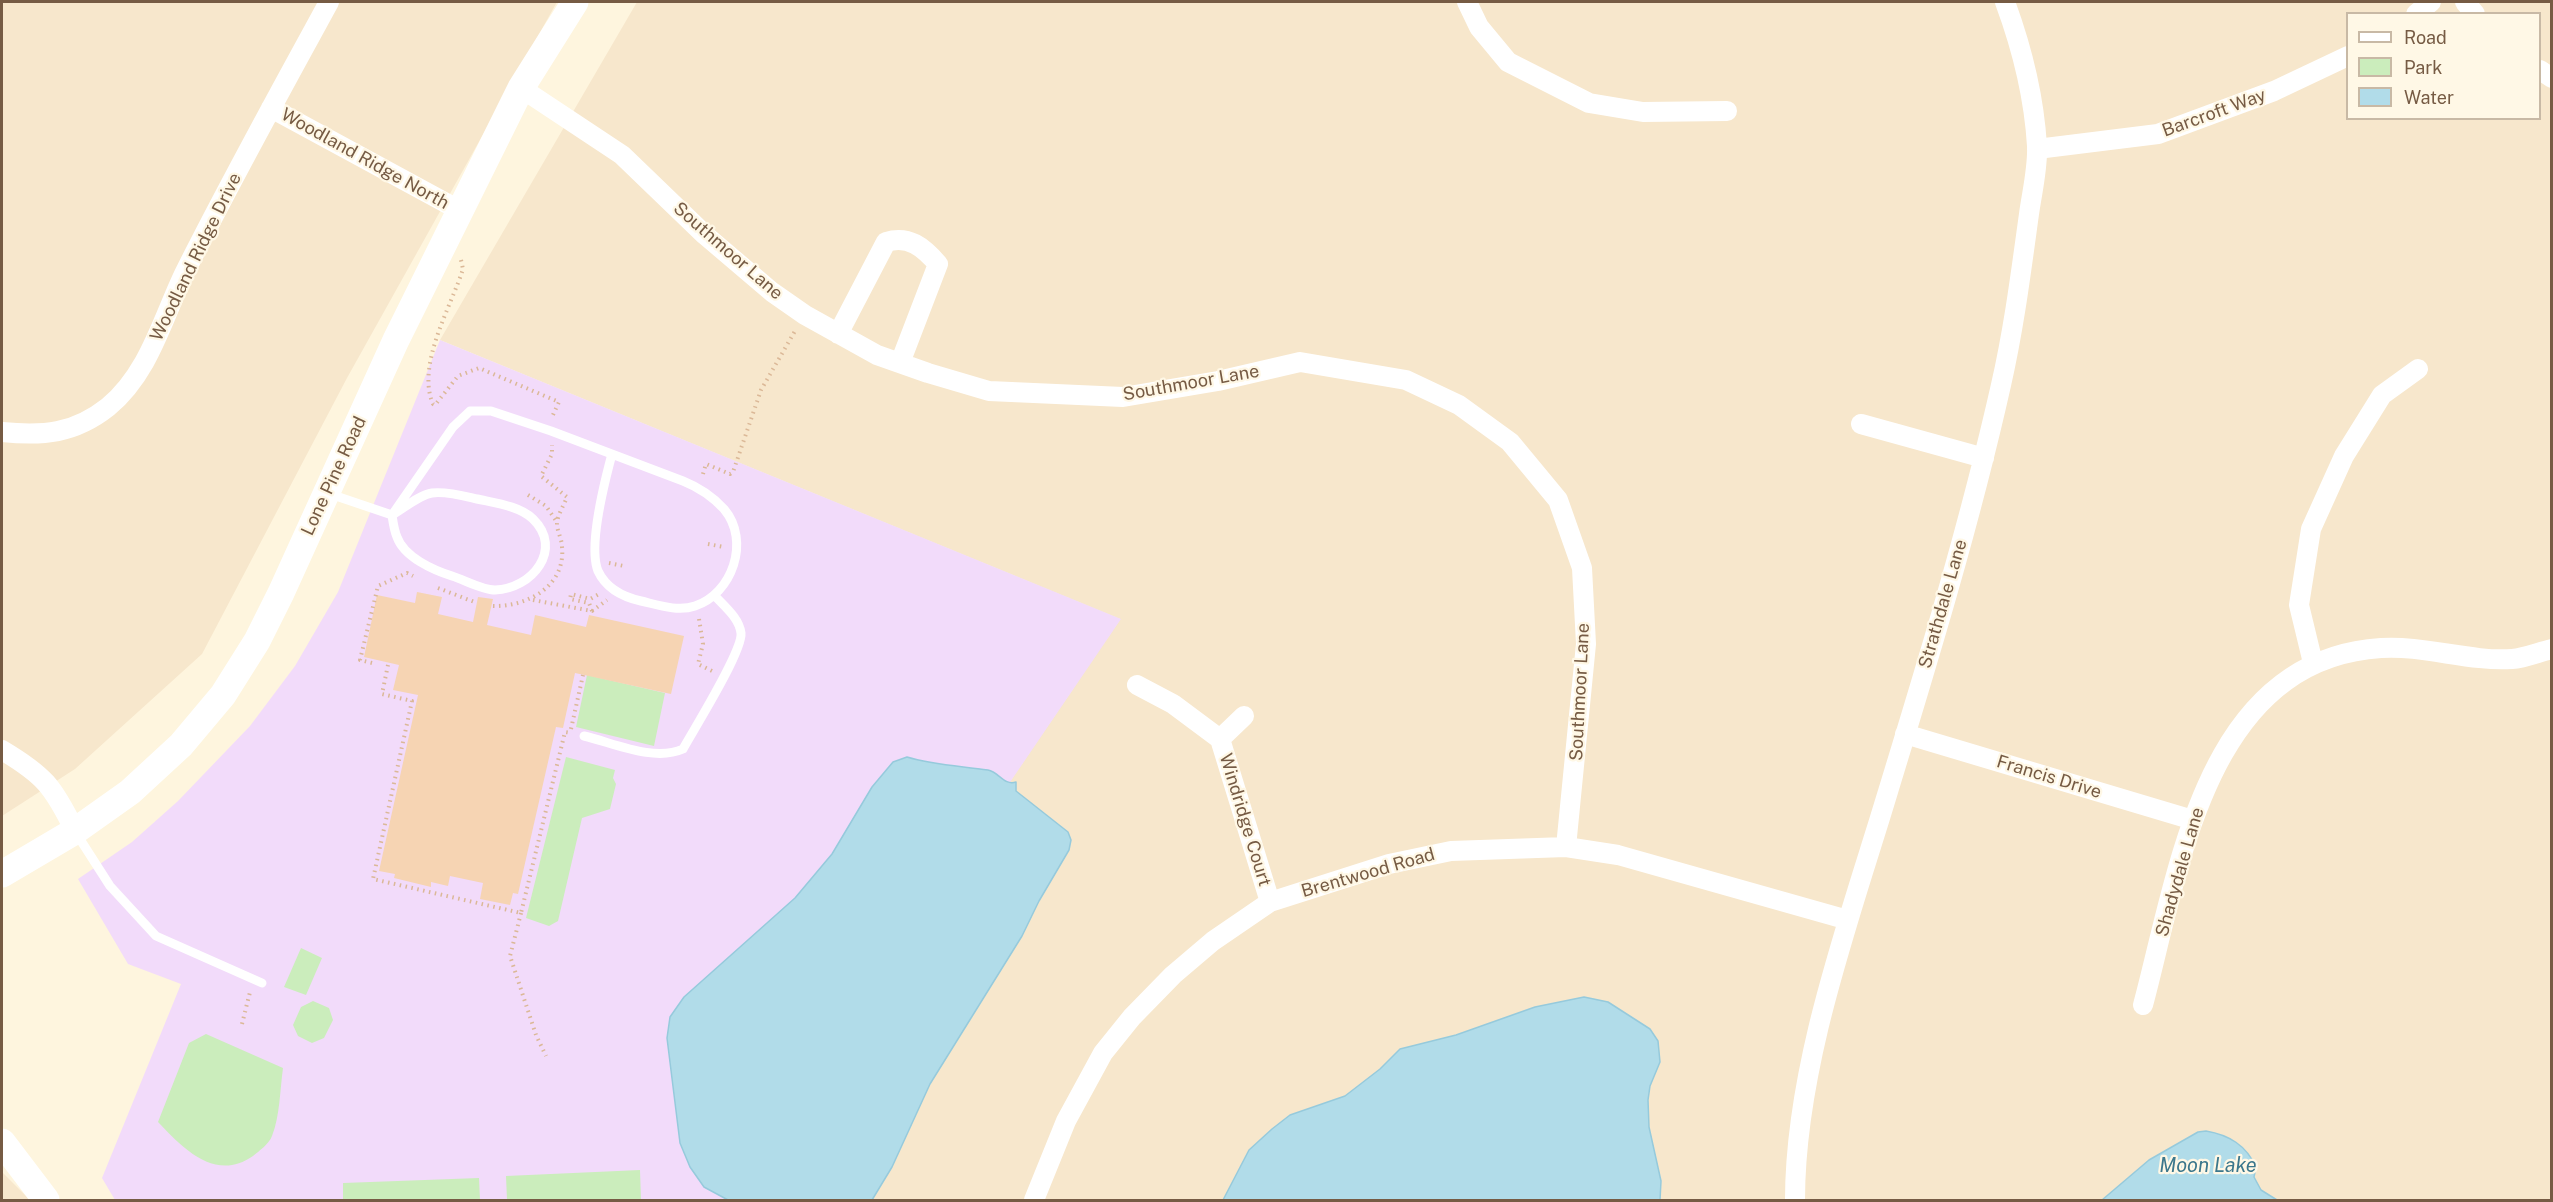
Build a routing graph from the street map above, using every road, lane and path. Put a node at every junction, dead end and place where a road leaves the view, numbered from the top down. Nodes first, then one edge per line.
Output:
1 (329, 2) edge
2 (575, 2) edge
3 (1467, 2) edge
4 (2005, 2) edge
5 (2431, 2) edge
6 (2418, 12) edge
7 (2346, 57) edge
8 (521, 88) junction
9 (271, 108) junction
10 (1727, 111) dead end
11 (2037, 149) junction
12 (459, 210) junction
13 (461, 259) dead end
14 (838, 334) junction
15 (900, 363) junction
16 (2418, 369) dead end
17 (1861, 424) dead end
18 (551, 431) junction
19 (2, 432) edge
20 (612, 454) junction
21 (1984, 458) junction
22 (327, 493) junction
23 (528, 495) dead end
24 (392, 515) junction
25 (557, 523) junction
26 (416, 577) dead end
27 (434, 586) dead end
28 (599, 594) dead end
29 (715, 596) junction
30 (532, 599) junction
31 (477, 603) dead end
32 (491, 606) dead end
33 (602, 606) dead end
34 (592, 611) junction
35 (699, 619) dead end
36 (2552, 649) edge
37 (372, 663) dead end
38 (2313, 663) junction
39 (388, 665) dead end
40 (583, 675) dead end
41 (723, 677) junction
42 (1137, 685) dead end
43 (1244, 716) dead end
44 (570, 733) junction
45 (1905, 734) junction
46 (584, 736) joint
47 (1220, 739) junction
48 (2, 750) edge
49 (2193, 820) junction
50 (75, 831) junction
51 (1566, 848) junction
52 (2, 874) edge
53 (1270, 902) junction
54 (521, 913) junction
55 (1848, 920) junction
56 (258, 981) joint
57 (2143, 1005) dead end
58 (242, 1024) dead end
59 (546, 1056) dead end
60 (2, 1142) edge
61 (46, 1200) edge
62 (1034, 1200) edge
63 (1795, 1200) edge

1 - 9 street, Woodland Ridge Drive
2 - 8 street, Lone Pine Road
3 - 10 street
4 - 11 street, Strathdale Lane
5 - 6 street
7 - 11 street, Barcroft Way
8 - 12 street, Lone Pine Road
8 - 14 street, Southmoor Lane
9 - 12 street, Woodland Ridge North
9 - 19 street, Woodland Ridge Drive
11 - 21 street, Strathdale Lane
12 - 22 street, Lone Pine Road
13 - 18 path
14 - 15 street, Southmoor Lane
14 - 15 street
15 - 51 street, Southmoor Lane
16 - 38 street
17 - 21 street
18 - 20 lane
18 - 24 lane
18 - 25 path
20 - 29 lane
20 - 29 lane
21 - 45 street, Strathdale Lane
22 - 24 lane
22 - 50 street, Lone Pine Road
23 - 25 path
24 - 24 lane
25 - 30 path
26 - 37 path
27 - 31 path
28 - 34 path
29 - 41 lane
30 - 32 path
30 - 34 path
33 - 34 path
35 - 41 path
36 - 38 street, Shadydale Lane
38 - 49 street, Shadydale Lane
39 - 54 path
40 - 44 path
41 - 46 lane
42 - 47 street, Windridge Court
43 - 47 street, Windridge Court
44 - 46 path
44 - 54 path
45 - 49 street, Francis Drive
45 - 55 street, Strathdale Lane
47 - 53 street, Windridge Court
48 - 50 street
49 - 57 street, Shadydale Lane
50 - 52 street, Lone Pine Road
50 - 56 lane
51 - 53 street, Brentwood Road
51 - 55 street, Brentwood Road
53 - 62 street, Brentwood Road
54 - 59 path
55 - 63 street, Strathdale Lane
56 - 58 path
60 - 61 street

